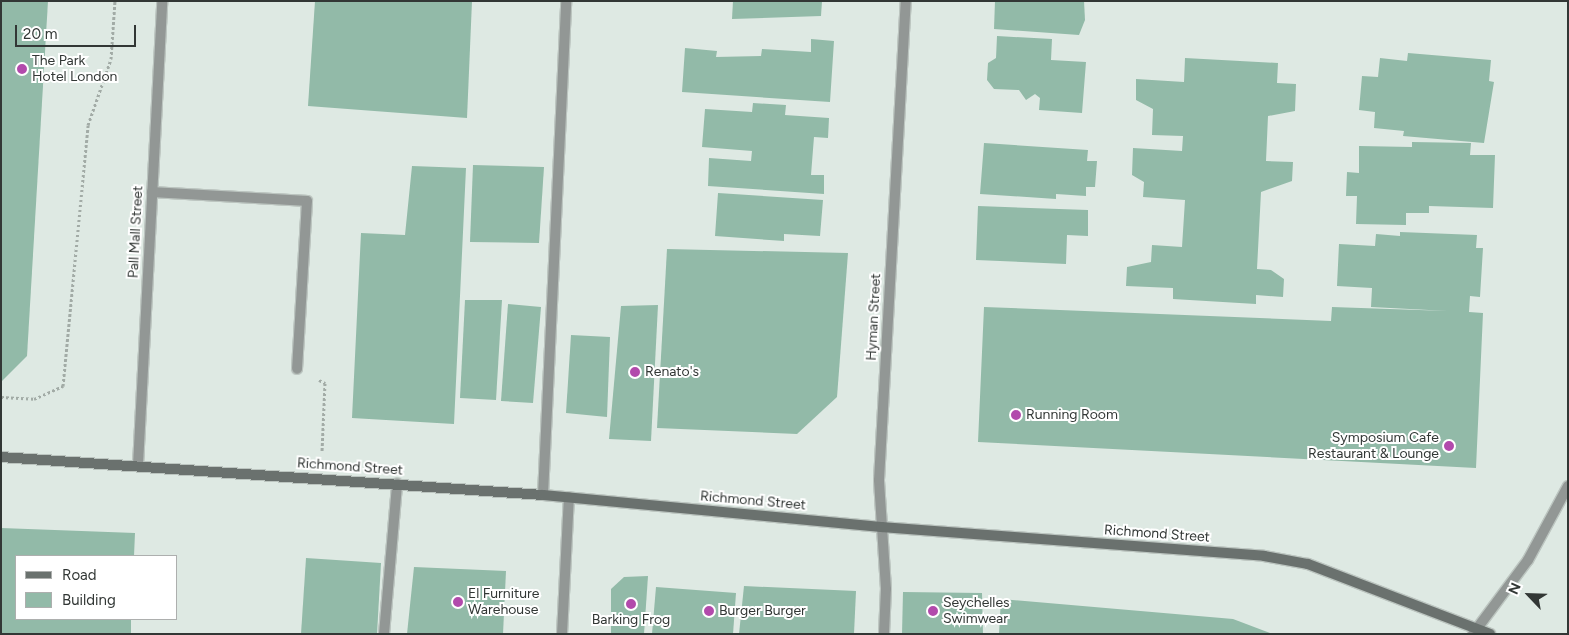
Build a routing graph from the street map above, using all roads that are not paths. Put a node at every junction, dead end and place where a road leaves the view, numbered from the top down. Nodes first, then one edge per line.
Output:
1 (162, 1) edge
2 (566, 1) edge
3 (906, 1) edge
4 (152, 192) junction
5 (297, 369) road end
6 (1, 457) edge
7 (138, 464) junction
8 (397, 484) junction
9 (1568, 486) edge
10 (543, 495) junction
11 (569, 497) junction
12 (881, 527) junction
13 (1475, 631) edge
14 (384, 634) edge
15 (562, 634) edge
16 (884, 634) edge
17 (1490, 634) edge

1 - 4 street, Pall Mall Street
2 - 10 street
3 - 12 street, Hyman Street
4 - 5 street
4 - 7 street, Pall Mall Street
6 - 7 main road, Richmond Street
7 - 8 main road, Richmond Street
8 - 10 main road, Richmond Street
8 - 14 street
9 - 13 street
10 - 11 main road, Richmond Street
11 - 12 main road, Richmond Street
11 - 15 street
12 - 13 main road, Richmond Street
12 - 16 street, Hyman Street
13 - 17 main road, Richmond Street

